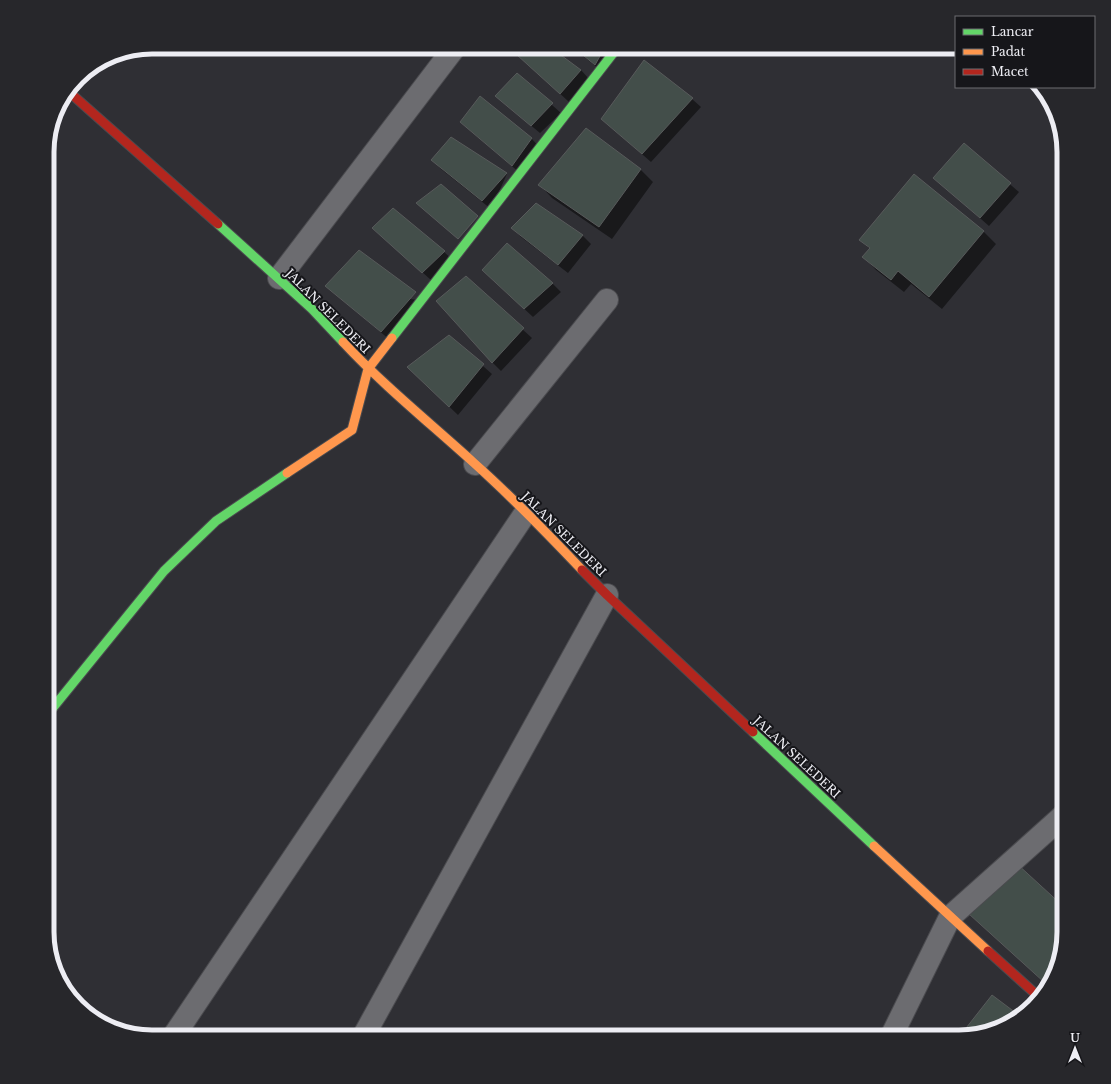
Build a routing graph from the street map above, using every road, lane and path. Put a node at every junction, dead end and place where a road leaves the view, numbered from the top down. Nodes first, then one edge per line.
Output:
1 (450, 54) edge
2 (613, 54) edge
3 (72, 95) edge
4 (279, 278) junction
5 (607, 300) dead end
6 (368, 369) junction
7 (475, 464) junction
8 (526, 512) junction
9 (607, 596) junction
10 (54, 706) edge
11 (1057, 821) edge
12 (950, 917) junction
13 (1035, 994) edge
14 (178, 1030) edge
15 (367, 1030) edge
16 (894, 1030) edge

1 - 4 street
2 - 6 street
3 - 4 street, JALAN SELEDERI
4 - 6 street, JALAN SELEDERI
5 - 7 street
6 - 7 street, JALAN SELEDERI
6 - 10 street
7 - 8 street, JALAN SELEDERI
8 - 9 street, JALAN SELEDERI
8 - 14 street
9 - 12 street, JALAN SELEDERI
9 - 15 street
11 - 12 street
12 - 13 street, JALAN SELEDERI
12 - 16 street

